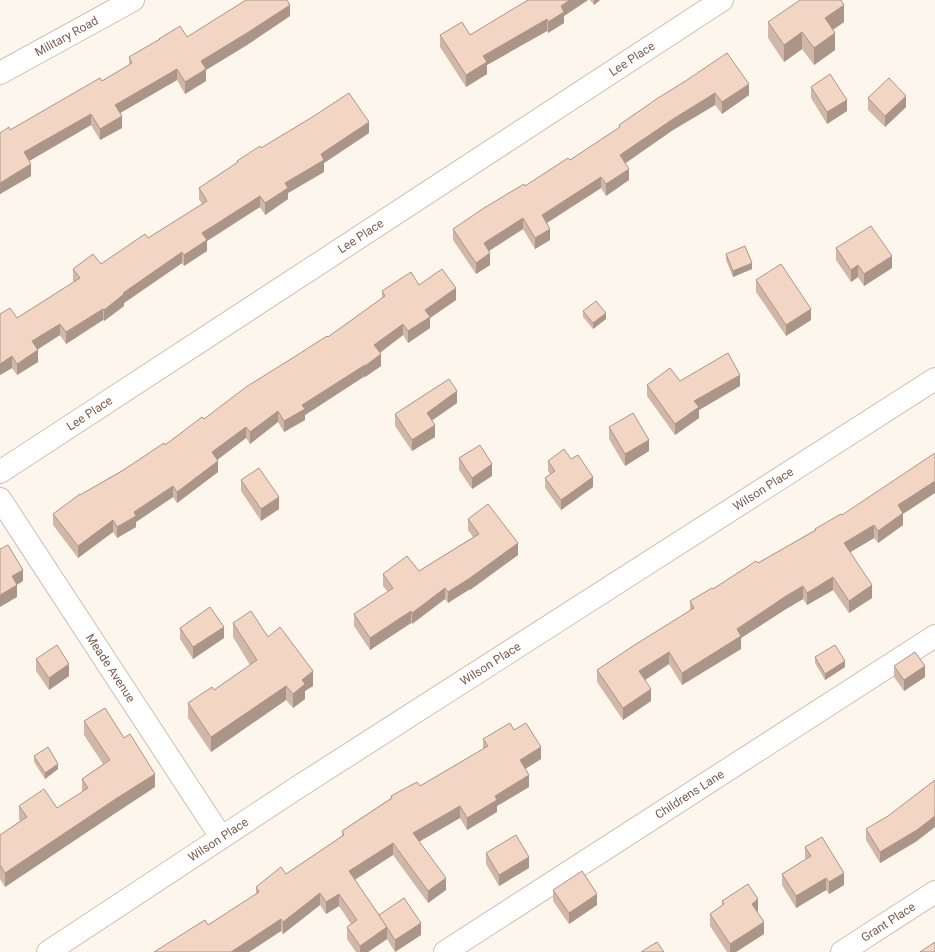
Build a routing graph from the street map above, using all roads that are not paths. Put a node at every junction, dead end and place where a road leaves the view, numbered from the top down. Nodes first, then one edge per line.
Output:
1 (133, 0) edge
2 (722, 0) edge
3 (0, 73) edge
4 (935, 379) edge
5 (0, 472) edge
6 (0, 499) edge
7 (935, 636) edge
8 (221, 837) junction
9 (935, 892) edge
10 (48, 952) edge
11 (445, 952) edge
12 (842, 952) edge

1 - 3 street, Military Road
2 - 5 street, Lee Place
4 - 8 street, Wilson Place
6 - 8 street, Meade Avenue
7 - 11 street, Childrens Lane
8 - 10 street, Wilson Place
9 - 12 street, Grant Place

